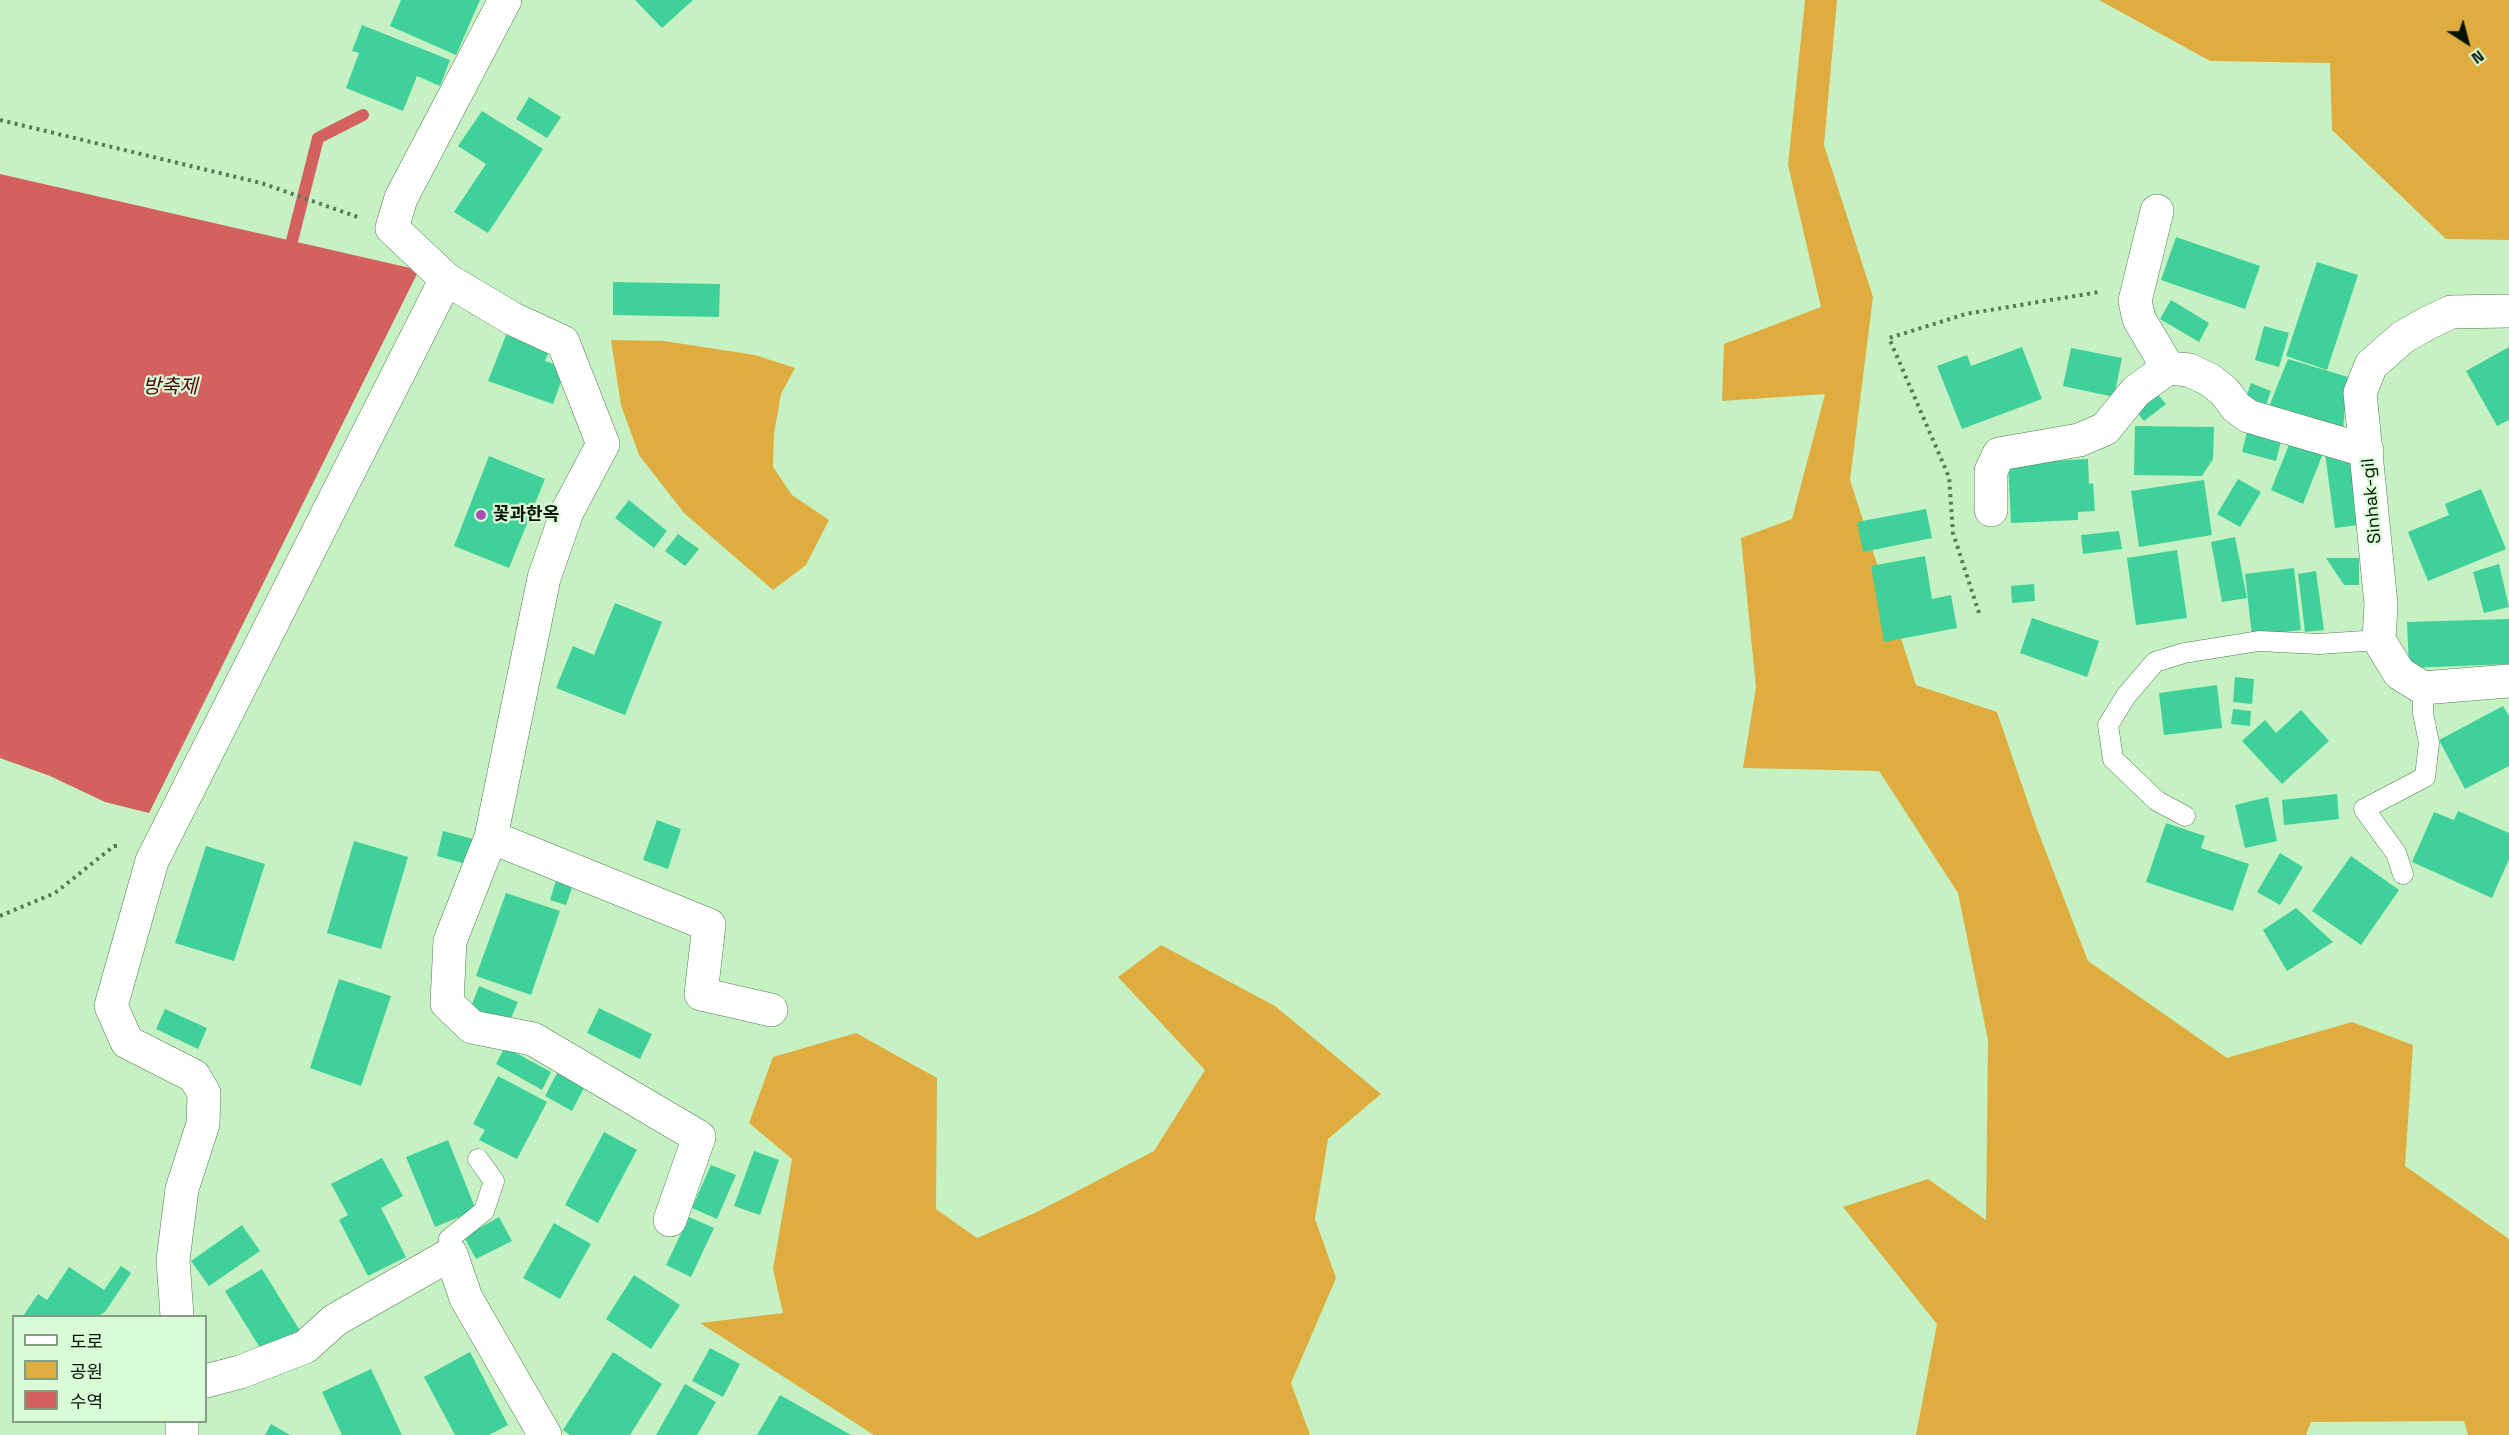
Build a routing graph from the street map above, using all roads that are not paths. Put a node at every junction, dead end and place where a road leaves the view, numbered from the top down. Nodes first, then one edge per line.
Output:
1 (505, 0) edge
2 (2157, 211) dead end
3 (446, 279) junction
4 (2509, 311) edge
5 (2168, 368) junction
6 (2367, 451) junction
7 (1991, 510) dead end
8 (2379, 640) junction
9 (2509, 681) edge
10 (2423, 688) junction
11 (2185, 816) dead end
12 (491, 837) junction
13 (2403, 874) dead end
14 (771, 1010) dead end
15 (478, 1159) dead end
16 (670, 1220) dead end
17 (451, 1254) junction
18 (177, 1315) edge
19 (207, 1382) edge
20 (545, 1435) edge

1 - 3 street
2 - 5 street
3 - 12 street
3 - 18 street
4 - 6 street, Sinhak-gil
5 - 6 street
5 - 7 street
6 - 8 street, Sinhak-gil
8 - 10 street
8 - 11 lane
9 - 10 street
10 - 13 lane
12 - 14 street
12 - 16 street
15 - 17 lane
17 - 19 street
17 - 20 street

